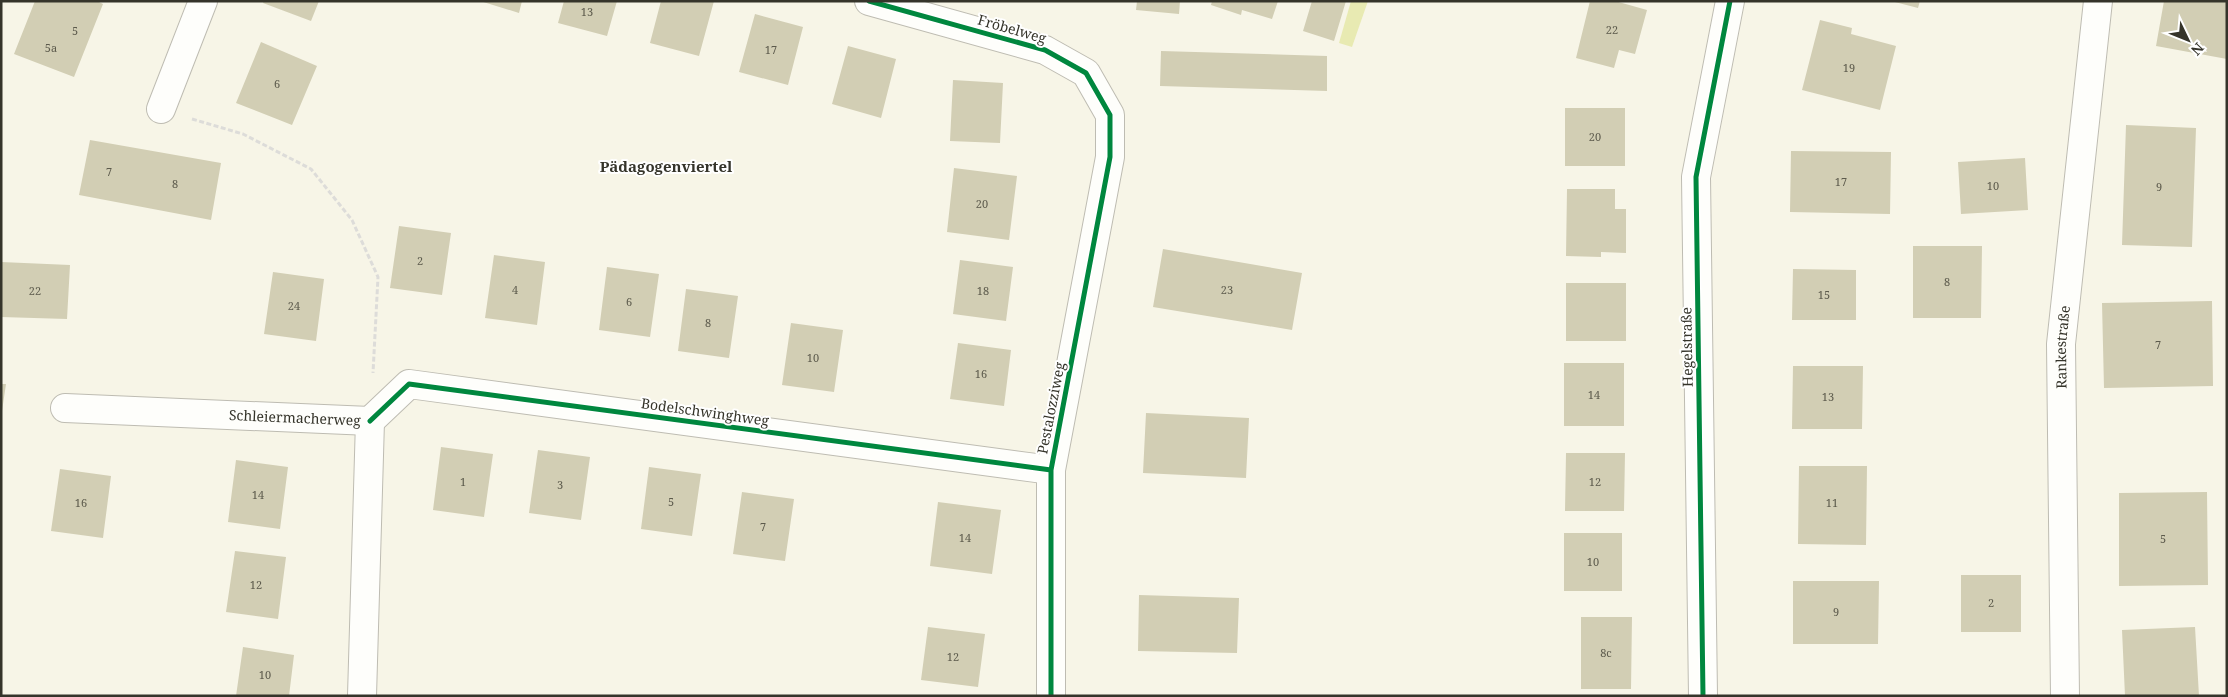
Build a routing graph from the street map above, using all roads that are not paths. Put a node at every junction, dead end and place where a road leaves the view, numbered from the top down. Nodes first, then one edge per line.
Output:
1 (203, 1) edge
2 (869, 1) edge
3 (1730, 1) edge
4 (2098, 1) edge
5 (160, 109) road end
6 (1110, 157) joint
7 (65, 408) dead end
8 (370, 421) junction
9 (1051, 470) junction
10 (362, 696) edge
11 (1051, 696) edge
12 (1703, 696) edge
13 (2066, 696) edge

1 - 5 street
2 - 6 street, Fröbelweg
3 - 12 street, Hegelstraße
4 - 13 street, Rankestraße
6 - 9 street, Pestalozziweg
7 - 8 street, Schleiermacherweg
8 - 9 street, Bodelschwinghweg
8 - 10 street, Schleiermacherweg
9 - 11 street, Pestalozziweg

